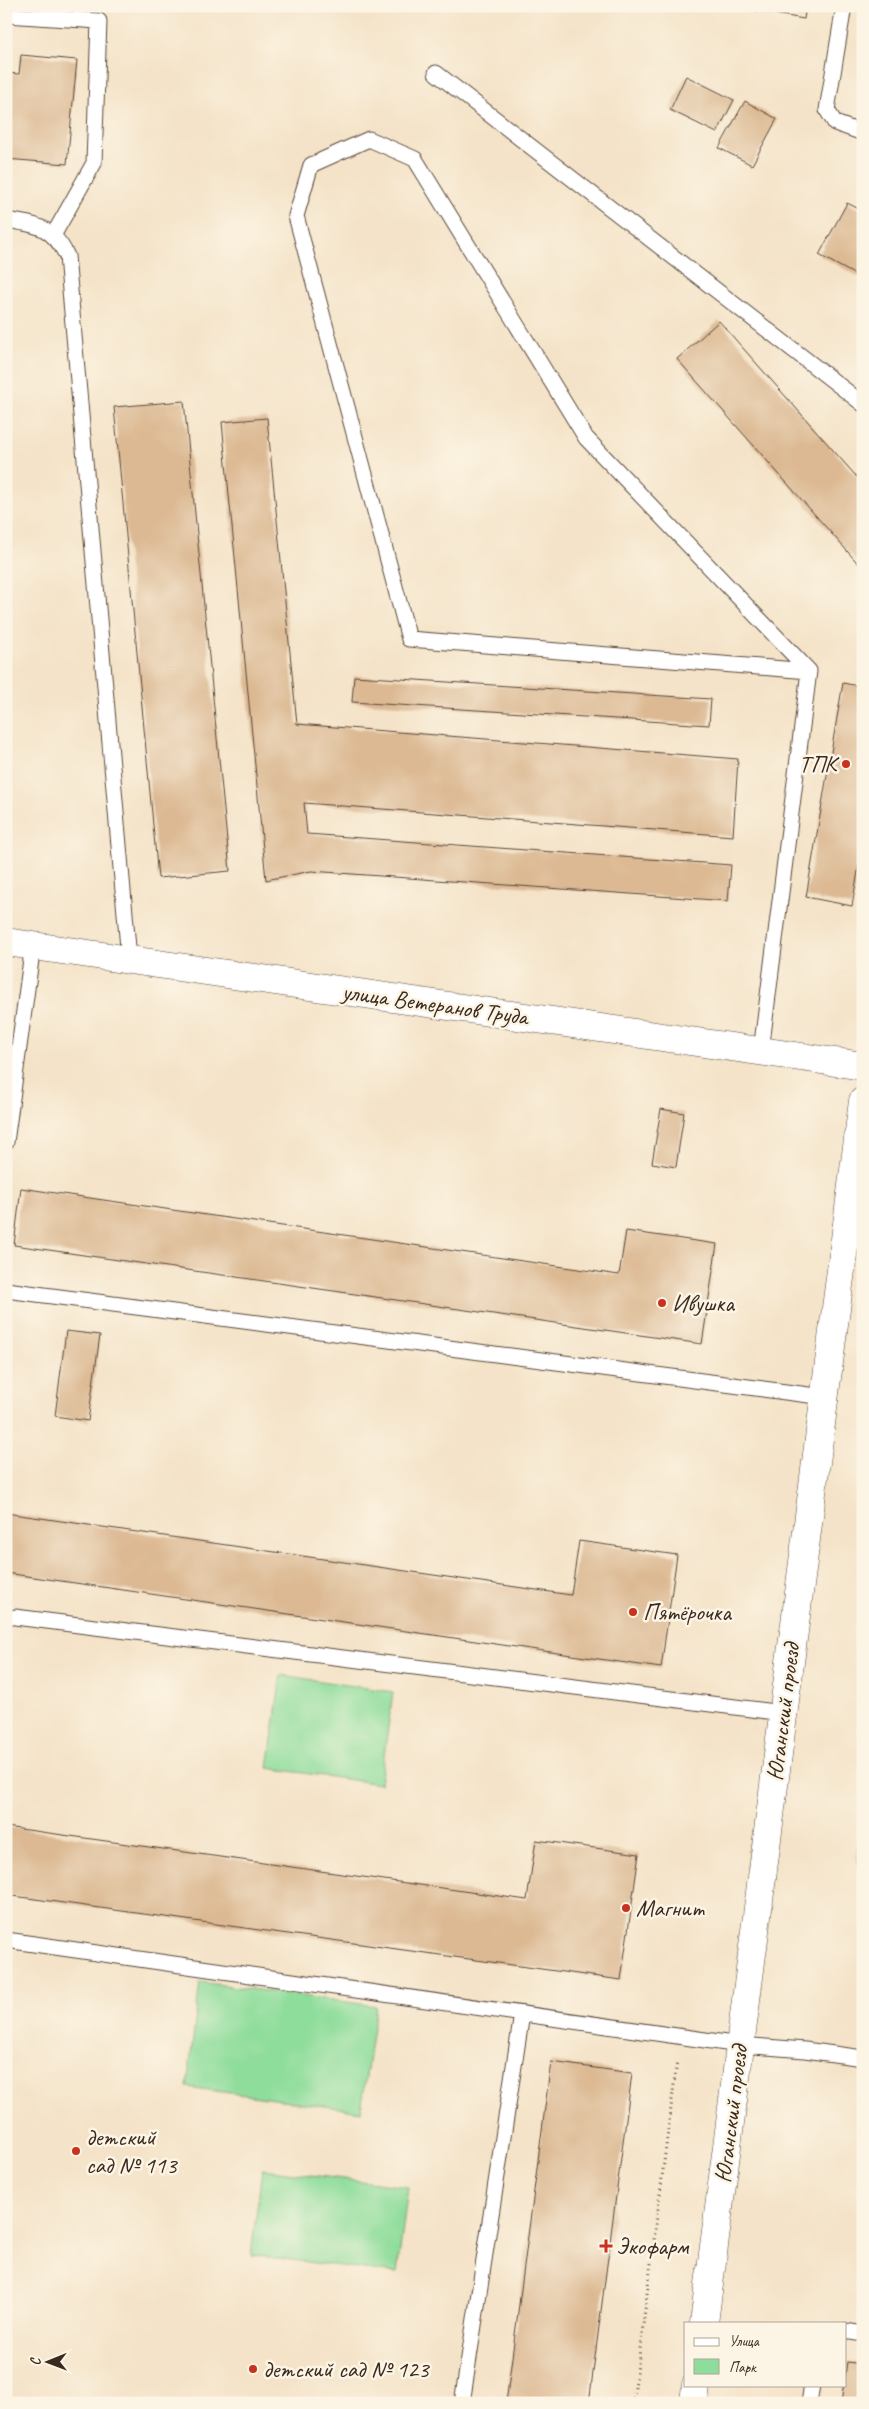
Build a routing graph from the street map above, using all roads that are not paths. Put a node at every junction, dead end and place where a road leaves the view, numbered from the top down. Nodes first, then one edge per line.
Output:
1 (844, 6) edge
2 (6, 15) edge
3 (436, 73) dead end
4 (863, 133) edge
5 (6, 220) edge
6 (54, 234) junction
7 (863, 404) edge
8 (809, 671) junction
9 (6, 942) edge
10 (33, 945) junction
11 (129, 959) junction
12 (761, 1051) junction
13 (863, 1066) edge
14 (863, 1101) edge
15 (6, 1142) edge
16 (6, 1290) edge
17 (824, 1397) junction
18 (15, 1617) dead end
19 (783, 1713) junction
20 (6, 1940) edge
21 (522, 2014) junction
22 (740, 2045) junction
23 (863, 2058) edge
24 (704, 2322) edge
25 (846, 2331) edge
26 (863, 2334) edge
27 (696, 2386) edge
28 (812, 2386) edge
29 (462, 2403) edge
30 (694, 2403) edge
31 (809, 2403) edge

1 - 4 lane
2 - 6 lane
3 - 7 lane
5 - 6 lane
6 - 11 lane
8 - 8 lane
8 - 12 lane
9 - 10 street, улица Ветеранов Труда
10 - 11 street, улица Ветеранов Труда
10 - 15 lane
11 - 12 street, улица Ветеранов Труда
12 - 13 street, улица Ветеранов Труда
14 - 17 street, Юганский проезд
16 - 17 lane
17 - 19 street, Юганский проезд
18 - 19 lane
19 - 22 street, Юганский проезд
20 - 21 lane
21 - 22 lane
21 - 29 lane
22 - 23 lane
22 - 24 street, Юганский проезд
25 - 26 lane
27 - 30 street
28 - 31 lane

